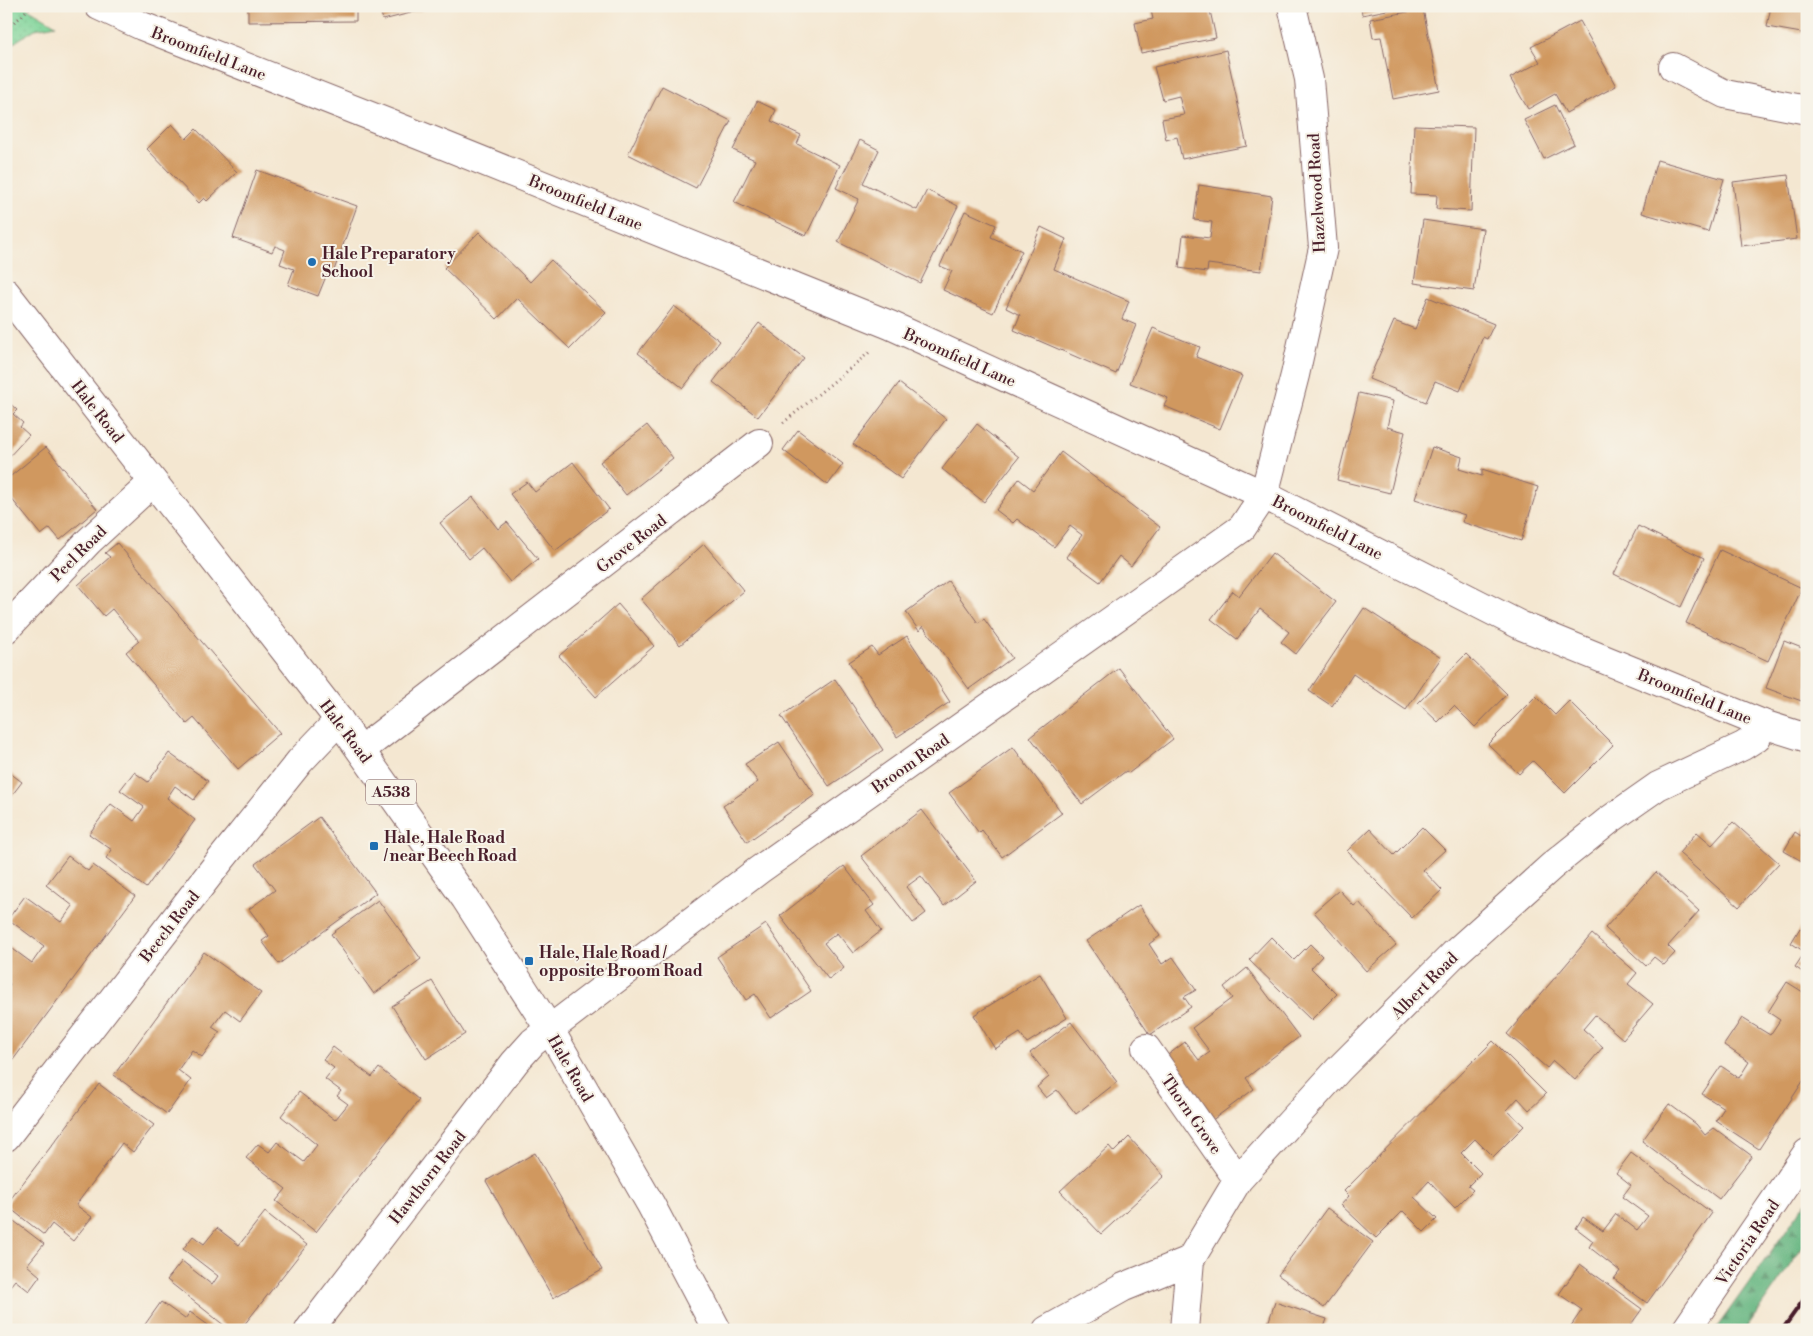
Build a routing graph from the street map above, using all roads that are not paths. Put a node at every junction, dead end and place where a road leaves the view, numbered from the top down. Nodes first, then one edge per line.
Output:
1 (99, 6) edge
2 (1292, 6) edge
3 (1673, 67) dead end
4 (1807, 110) edge
5 (6, 292) edge
6 (758, 443) road end
7 (153, 482) junction
8 (1264, 495) junction
9 (6, 629) edge
10 (339, 720) junction
11 (1763, 724) junction
12 (1807, 738) edge
13 (362, 750) junction
14 (550, 1030) junction
15 (1146, 1048) dead end
16 (6, 1137) edge
17 (1807, 1154) edge
18 (1238, 1180) junction
19 (1190, 1260) junction
20 (309, 1330) edge
21 (717, 1330) edge
22 (1047, 1330) edge
23 (1184, 1330) edge
24 (1686, 1330) edge

1 - 8 street, Broomfield Lane
2 - 8 street, Hazelwood Road
3 - 4 street
5 - 7 street, Hale Road / A538
6 - 13 street, Grove Road
7 - 9 street, Peel Road
7 - 10 street, Hale Road / A538
8 - 11 street, Broomfield Lane
8 - 14 street, Broom Road
10 - 13 street, Hale Road / A538
10 - 16 street, Beech Road
11 - 12 street, Broomfield Lane
11 - 18 street, Albert Road
13 - 14 street, Hale Road / A538
14 - 20 street, Hawthorn Road
14 - 21 street, Hale Road / A538
15 - 18 street, Thorn Grove
17 - 24 street, Victoria Road
18 - 19 street, Albert Road
19 - 22 street
19 - 23 street, Albert Road

